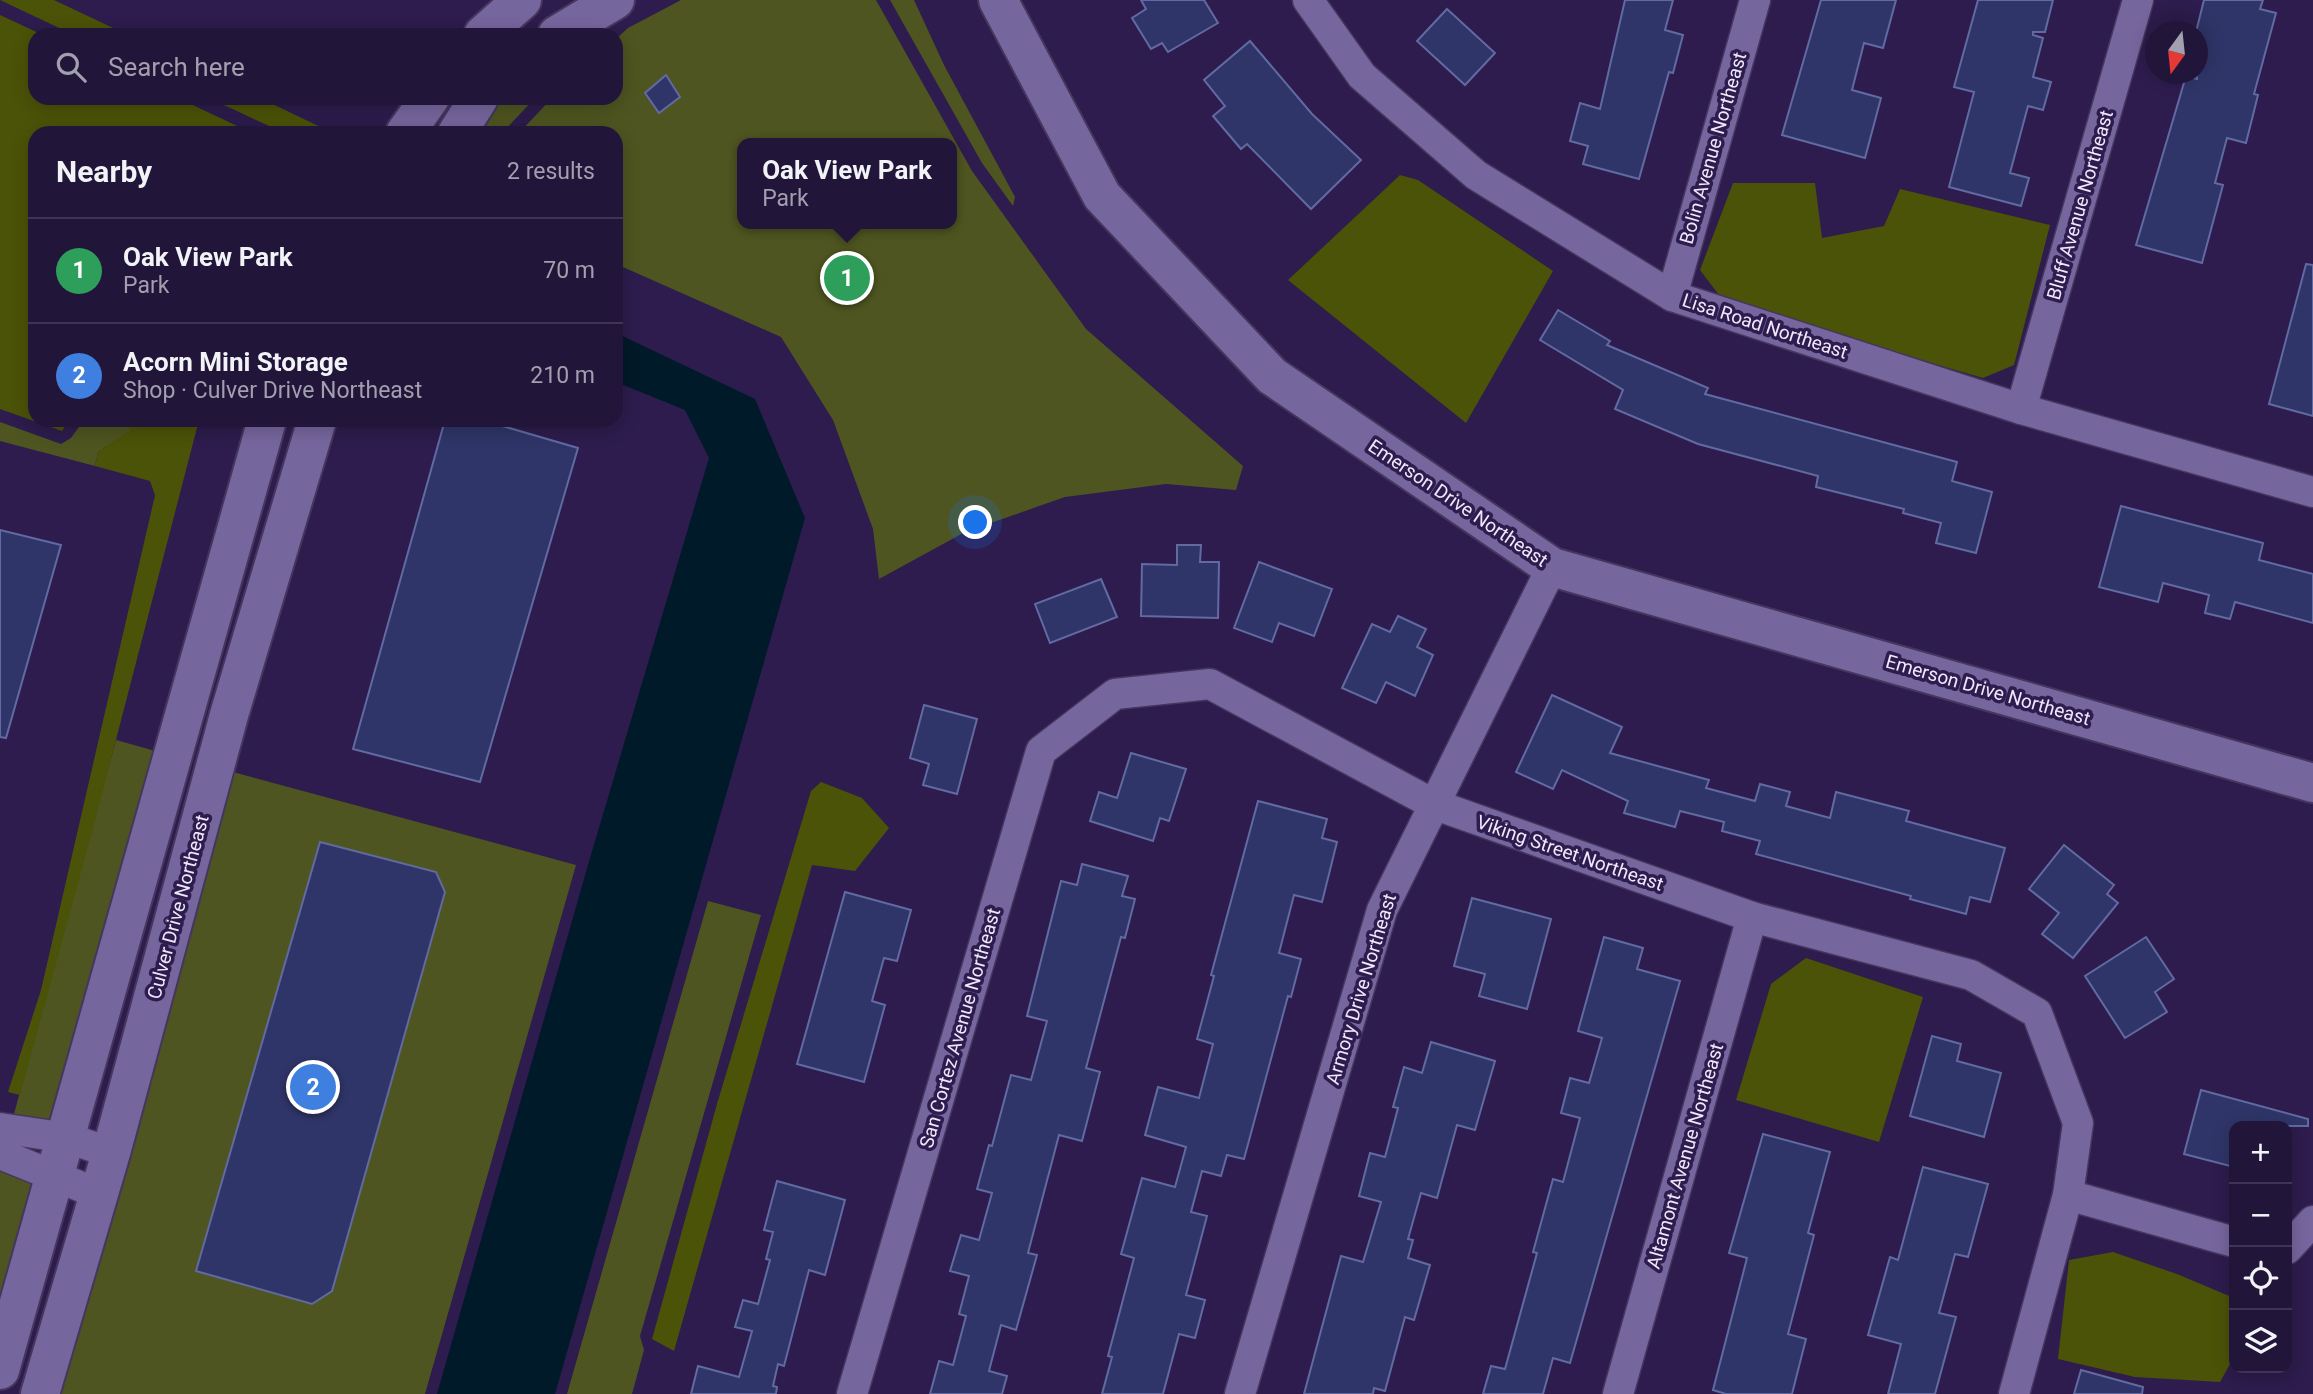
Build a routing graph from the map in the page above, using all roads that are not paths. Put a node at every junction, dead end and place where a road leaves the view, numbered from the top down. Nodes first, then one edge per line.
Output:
1 (522, 0) edge
2 (615, 0) edge
3 (998, 0) edge
4 (1308, 0) edge
5 (1755, 0) edge
6 (2138, 0) edge
7 (491, 28) edge
8 (569, 28) edge
9 (424, 105) edge
10 (475, 105) edge
11 (410, 126) edge
12 (461, 126) edge
13 (1672, 296) junction
14 (2021, 409) junction
15 (265, 427) edge
16 (315, 427) edge
17 (2313, 492) edge
18 (1552, 567) junction
19 (1115, 694) joint
20 (2313, 783) edge
21 (1433, 804) junction
22 (1752, 918) junction
23 (0, 1128) edge
24 (68, 1138) junction
25 (111, 1153) junction
26 (0, 1154) edge
27 (56, 1175) junction
28 (99, 1194) junction
29 (2068, 1195) junction
30 (2313, 1221) edge
31 (2229, 1241) edge
32 (2289, 1247) edge
33 (0, 1370) edge
34 (40, 1394) edge
35 (852, 1394) edge
36 (1240, 1394) edge
37 (1618, 1394) edge
38 (2014, 1394) edge

1 - 7 street
2 - 8 street
3 - 18 street, Emerson Drive Northeast
4 - 13 street, Lisa Road Northeast
5 - 13 street, Bolin Avenue Northeast
6 - 14 street, Bluff Avenue Northeast
9 - 11 street
10 - 12 street
13 - 14 street, Lisa Road Northeast
14 - 17 street, Lisa Road Northeast
15 - 24 street
16 - 25 street, Culver Drive Northeast
18 - 20 street, Emerson Drive Northeast
18 - 21 street, Armory Drive Northeast
19 - 21 street, Viking Street Northeast
19 - 35 street, San Cortez Avenue Northeast
21 - 22 street, Viking Street Northeast
21 - 36 street, Armory Drive Northeast
22 - 29 street, Viking Street Northeast
22 - 37 street, Altamont Avenue Northeast
23 - 24 street
24 - 25 street
24 - 27 street
25 - 28 street, Culver Drive Northeast
26 - 27 street
27 - 28 street
27 - 33 street
28 - 34 street, Culver Drive Northeast
29 - 31 street
29 - 38 street
30 - 32 street

